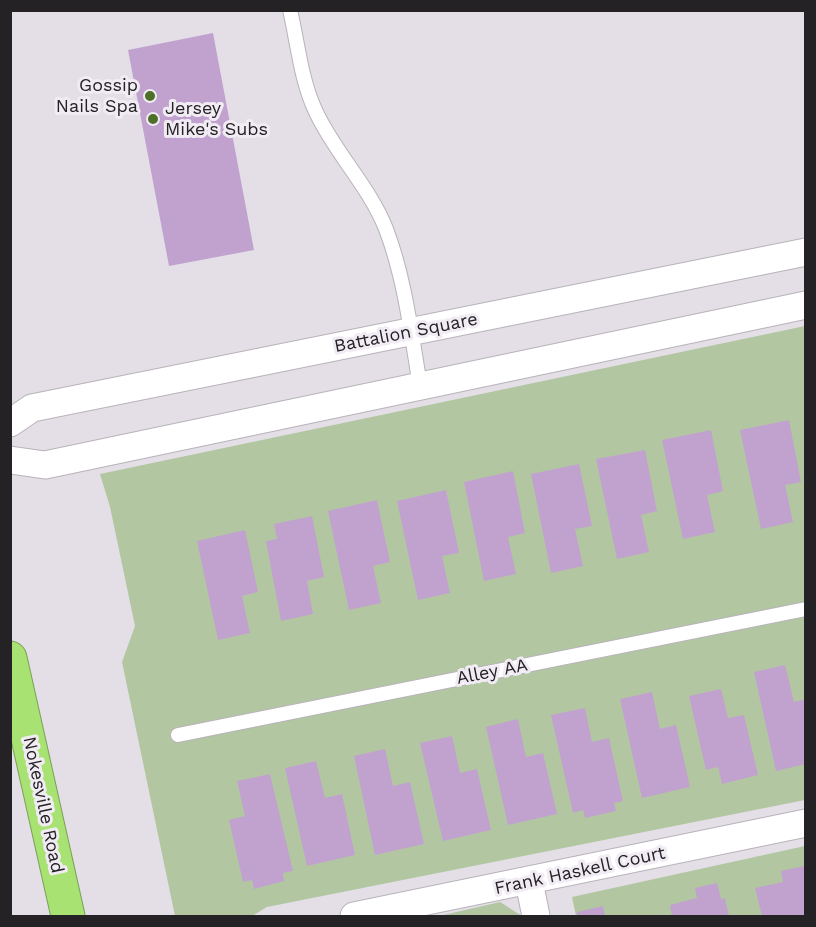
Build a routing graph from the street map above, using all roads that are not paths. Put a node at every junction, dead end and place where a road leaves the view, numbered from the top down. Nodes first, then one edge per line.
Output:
1 (291, 10) edge
2 (806, 252) edge
3 (806, 304) edge
4 (411, 332) junction
5 (420, 385) junction
6 (10, 423) edge
7 (10, 460) edge
8 (806, 609) edge
9 (10, 658) edge
10 (178, 735) dead end
11 (806, 824) edge
12 (529, 882) junction
13 (68, 916) edge
14 (354, 916) edge
15 (536, 916) edge

1 - 4 lane
2 - 4 street, Battalion Square
3 - 5 street
4 - 5 lane
4 - 6 street, Battalion Square
5 - 7 street
8 - 10 lane, Alley AA
9 - 13 highway, Nokesville Road
11 - 12 street, Frank Haskell Court
12 - 14 street, Frank Haskell Court
12 - 15 street

